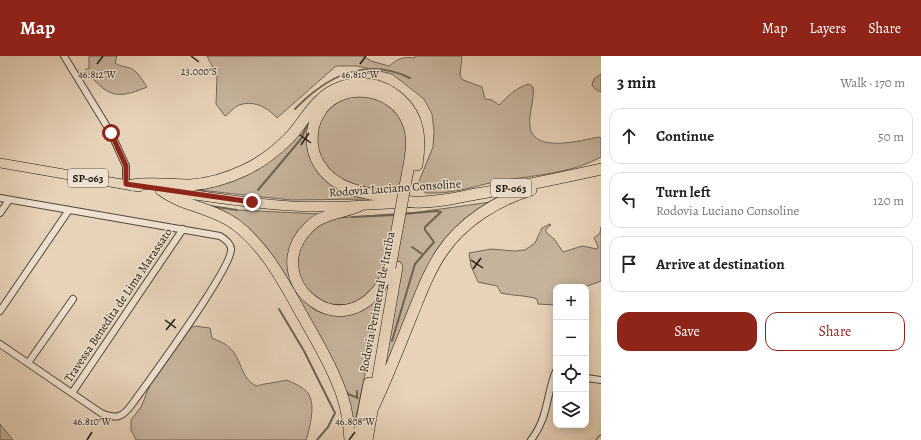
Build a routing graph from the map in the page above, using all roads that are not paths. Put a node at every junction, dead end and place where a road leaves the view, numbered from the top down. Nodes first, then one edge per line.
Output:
1 (64, 56) edge
2 (0, 163) edge
3 (601, 169) edge
4 (412, 170) junction
5 (568, 176) junction
6 (129, 185) junction
7 (161, 190) junction
8 (0, 198) edge
9 (9, 200) junction
10 (413, 202) junction
11 (359, 206) junction
12 (69, 210) junction
13 (0, 213) edge
14 (183, 229) junction
15 (392, 269) junction
16 (72, 299) dead end
17 (0, 311) edge
18 (0, 344) edge
19 (28, 363) junction
20 (589, 378) edge
21 (601, 380) edge
22 (553, 383) edge
23 (72, 393) junction
24 (372, 410) junction
25 (350, 440) edge
26 (358, 440) edge
27 (367, 440) edge
28 (531, 440) edge

1 - 6 street
2 - 6 main road, Rodovia Luciano Consoline / SP-063
3 - 5 highway, Rodovia Luciano Consoline / SP-063
4 - 6 highway
4 - 10 highway
4 - 15 highway, Rodovia Perimetral de Itatiba, bridge
5 - 10 highway, Rodovia Luciano Consoline / SP-063
5 - 24 highway
6 - 7 main road, Rodovia Luciano Consoline / SP-063
7 - 11 main road, Rodovia Luciano Consoline / SP-063
7 - 25 highway
8 - 9 street
9 - 12 street
9 - 13 street
10 - 11 main road, Rodovia Luciano Consoline / SP-063
11 - 15 highway
12 - 14 street
12 - 17 street
14 - 23 street, Travessa Benedita de Lima Marassato
14 - 23 street
15 - 24 highway, Rodovia Perimetral de Itatiba
15 - 26 highway, Rodovia Perimetral de Itatiba
16 - 19 street
18 - 19 street
19 - 23 street
20 - 21 street
22 - 28 street
24 - 27 highway, Rodovia Perimetral de Itatiba

